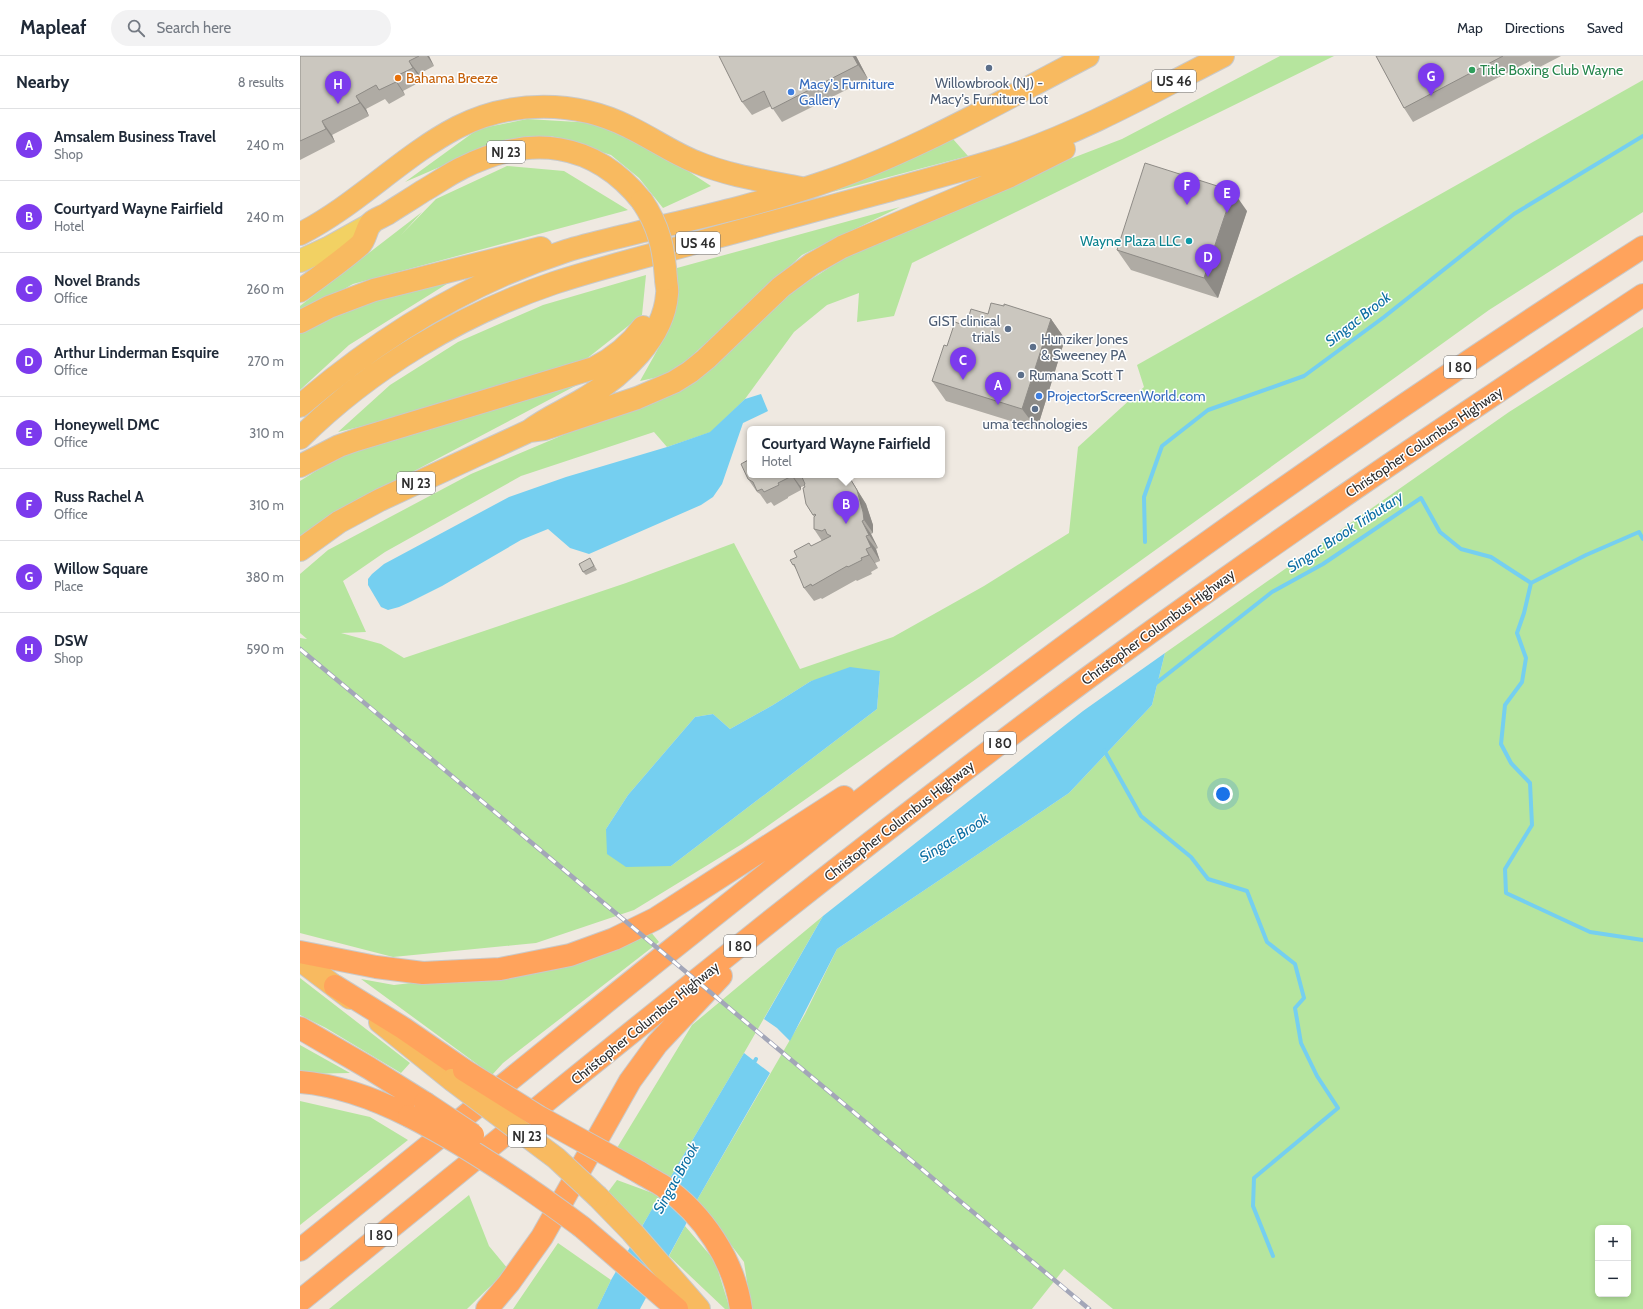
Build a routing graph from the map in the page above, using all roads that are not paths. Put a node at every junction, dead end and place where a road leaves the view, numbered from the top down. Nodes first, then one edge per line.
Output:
1 (1088, 56) edge
2 (1223, 56) edge
3 (1125, 107) junction
4 (804, 189) junction
5 (371, 224) junction
6 (300, 234) edge
7 (1643, 247) edge
8 (566, 251) junction
9 (300, 261) edge
10 (666, 279) junction
11 (300, 291) edge
12 (1643, 295) edge
13 (300, 322) edge
14 (300, 406) edge
15 (529, 431) junction
16 (300, 438) edge
17 (300, 466) edge
18 (300, 550) edge
19 (986, 704) junction
20 (777, 916) junction
21 (300, 952) edge
22 (300, 960) edge
23 (300, 1028) edge
24 (458, 1075) junction
25 (300, 1082) edge
26 (417, 1109) junction
27 (300, 1250) edge
28 (300, 1301) edge
29 (671, 1304) edge
30 (487, 1309) edge
31 (699, 1309) edge
32 (742, 1309) edge

1 - 4 highway, US 46
2 - 3 highway, US 46
3 - 15 highway
3 - 16 highway, US 46
4 - 6 highway
4 - 8 highway, US 46
5 - 9 main road, NJ 23
5 - 10 highway, NJ 23, bridge
5 - 11 highway
7 - 19 highway, I 80
8 - 13 highway
8 - 14 highway, US 46
10 - 15 highway, NJ 23
10 - 17 highway
12 - 20 highway, Christopher Columbus Highway / I 80
15 - 18 highway, NJ 23
19 - 21 highway
19 - 27 highway, I 80
20 - 28 highway, Christopher Columbus Highway / I 80
20 - 30 highway
22 - 24 highway
23 - 26 highway
24 - 31 highway, NJ 23, bridge
24 - 32 highway, bridge
25 - 26 highway
26 - 29 highway, bridge

